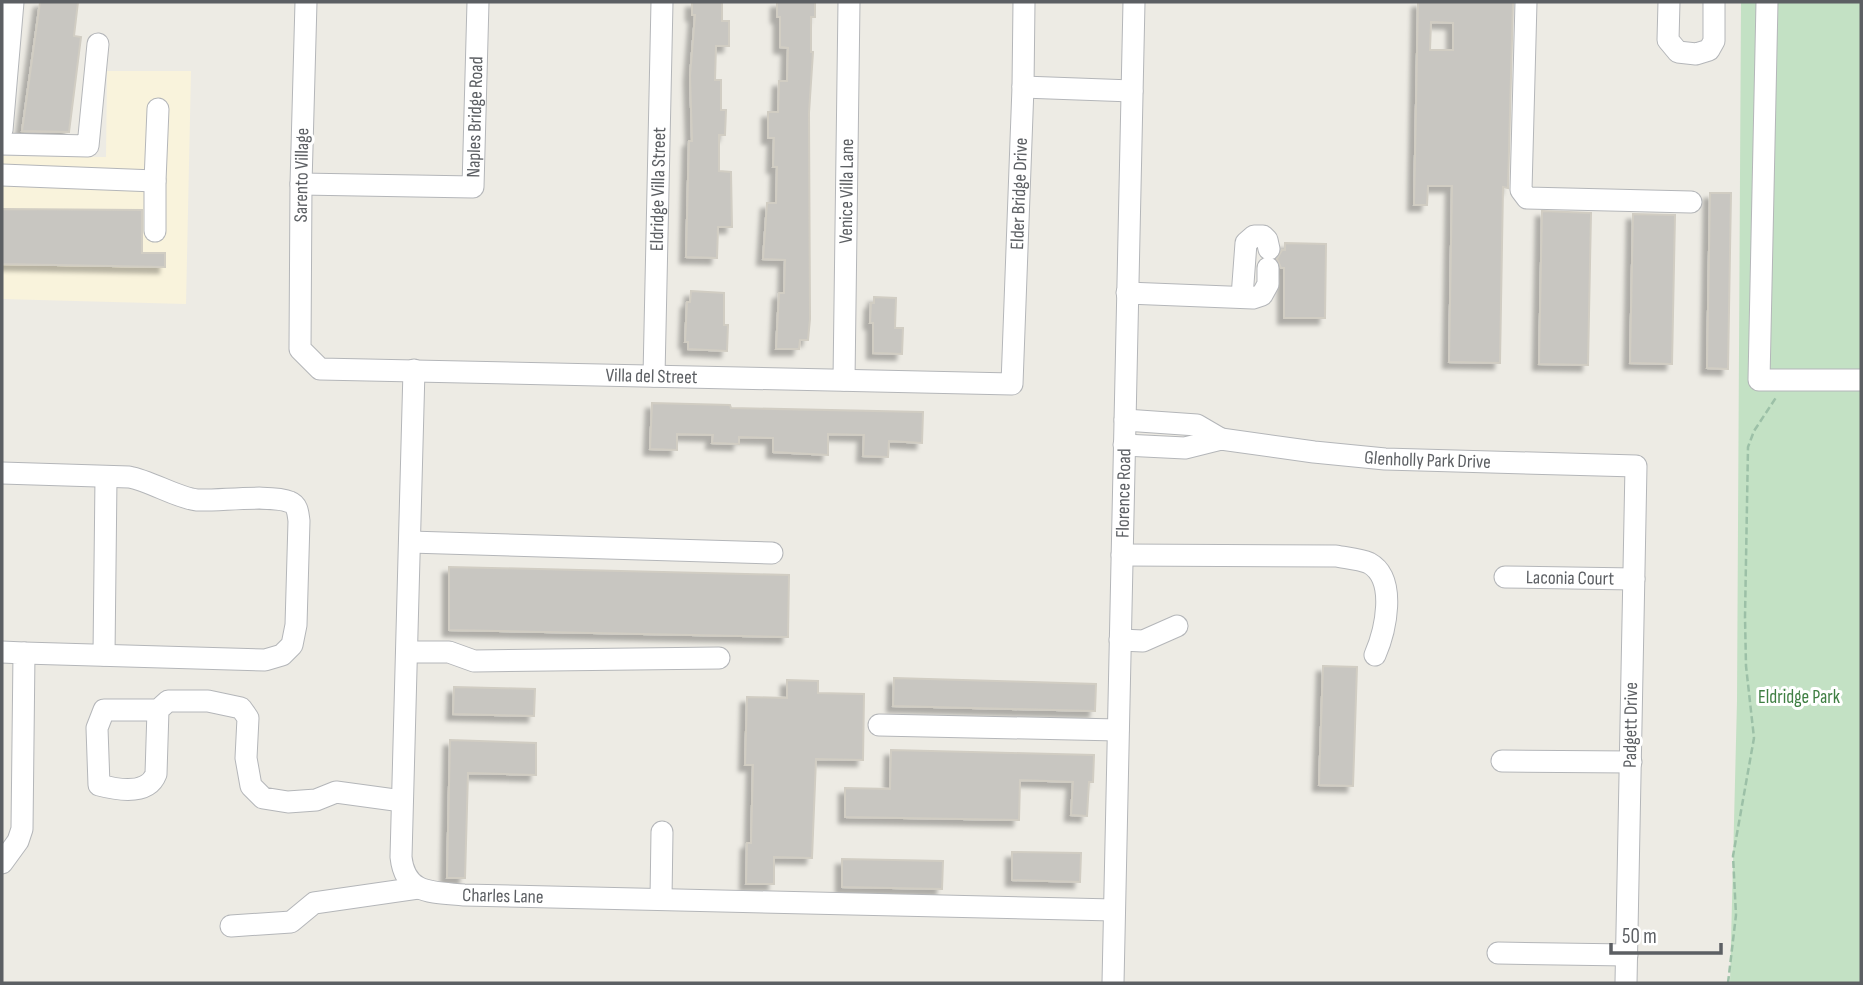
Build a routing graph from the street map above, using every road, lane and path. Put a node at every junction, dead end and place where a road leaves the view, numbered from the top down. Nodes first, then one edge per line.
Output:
1 (13, 2) edge
2 (306, 2) edge
3 (478, 2) edge
4 (662, 2) edge
5 (849, 2) edge
6 (1024, 2) edge
7 (1134, 2) edge
8 (1526, 2) edge
9 (1670, 2) edge
10 (1714, 2) edge
11 (1768, 2) edge
12 (98, 44) dead end
13 (1023, 87) junction
14 (1132, 91) junction
15 (158, 109) dead end
16 (2, 130) edge
17 (2, 144) edge
18 (2, 175) edge
19 (155, 181) junction
20 (301, 184) junction
21 (1691, 202) dead end
22 (155, 231) dead end
23 (1127, 293) junction
24 (1242, 298) junction
25 (300, 349) joint
26 (414, 370) junction
27 (653, 376) junction
28 (844, 380) junction
29 (1783, 380) junction
30 (1861, 380) edge
31 (1012, 384) joint
32 (1125, 420) junction
33 (1222, 439) junction
34 (1124, 445) junction
35 (1636, 466) joint
36 (2, 473) edge
37 (106, 478) junction
38 (410, 542) junction
39 (772, 553) dead end
40 (1122, 555) junction
41 (1505, 577) dead end
42 (1634, 579) junction
43 (1177, 626) dead end
44 (1120, 640) junction
45 (2, 652) edge
46 (407, 652) junction
47 (24, 653) junction
48 (104, 655) junction
49 (1375, 655) dead end
50 (719, 658) dead end
51 (158, 709) dead end
52 (879, 725) dead end
53 (1118, 730) junction
54 (1503, 761) dead end
55 (1631, 762) junction
56 (402, 801) junction
57 (662, 832) dead end
58 (2, 863) edge
59 (418, 888) junction
60 (661, 898) junction
61 (1114, 910) junction
62 (231, 926) dead end
63 (1499, 953) dead end
64 (1627, 955) junction
65 (1113, 983) edge
66 (1626, 983) edge
67 (1728, 983) edge

1 - 16 street
2 - 20 street, Sarento Village
3 - 20 street, Naples Bridge Road
4 - 27 street, Eldridge Villa Street
5 - 28 street, Venice Villa Lane
6 - 13 street, Elder Bridge Drive
7 - 14 street, Florence Road
8 - 21 street
9 - 10 street
11 - 29 street
12 - 17 street
13 - 14 street
13 - 31 street, Elder Bridge Drive
14 - 23 street, Florence Road
15 - 19 street
18 - 19 street
19 - 22 street
20 - 25 street, Sarento Village
23 - 24 street
23 - 32 street, Florence Road
24 - 24 street
25 - 26 street, Villa del Street
26 - 27 street, Villa del Street
26 - 38 street
27 - 28 street, Villa del Street
28 - 31 street, Villa del Street
29 - 30 street
29 - 67 path
32 - 33 street, Glenholly Park Drive
32 - 34 street, Florence Road
33 - 34 street, Glenholly Park Drive
33 - 35 street, Glenholly Park Drive
34 - 40 street, Florence Road
35 - 42 street, Padgett Drive
36 - 37 street
37 - 48 street
37 - 48 street
38 - 39 street
38 - 46 street
40 - 44 street, Florence Road
40 - 49 street
41 - 42 street, Laconia Court
42 - 55 street, Padgett Drive
43 - 44 street
44 - 53 street, Florence Road
45 - 47 street
46 - 50 street
46 - 56 street
47 - 48 street
47 - 58 street
51 - 56 street
52 - 53 street
53 - 61 street, Florence Road
54 - 55 street
55 - 64 street, Padgett Drive
56 - 59 street
57 - 60 street
59 - 60 street, Charles Lane
59 - 62 street, Charles Lane
60 - 61 street, Charles Lane
61 - 65 street, Florence Road
63 - 64 street
64 - 66 street, Padgett Drive

